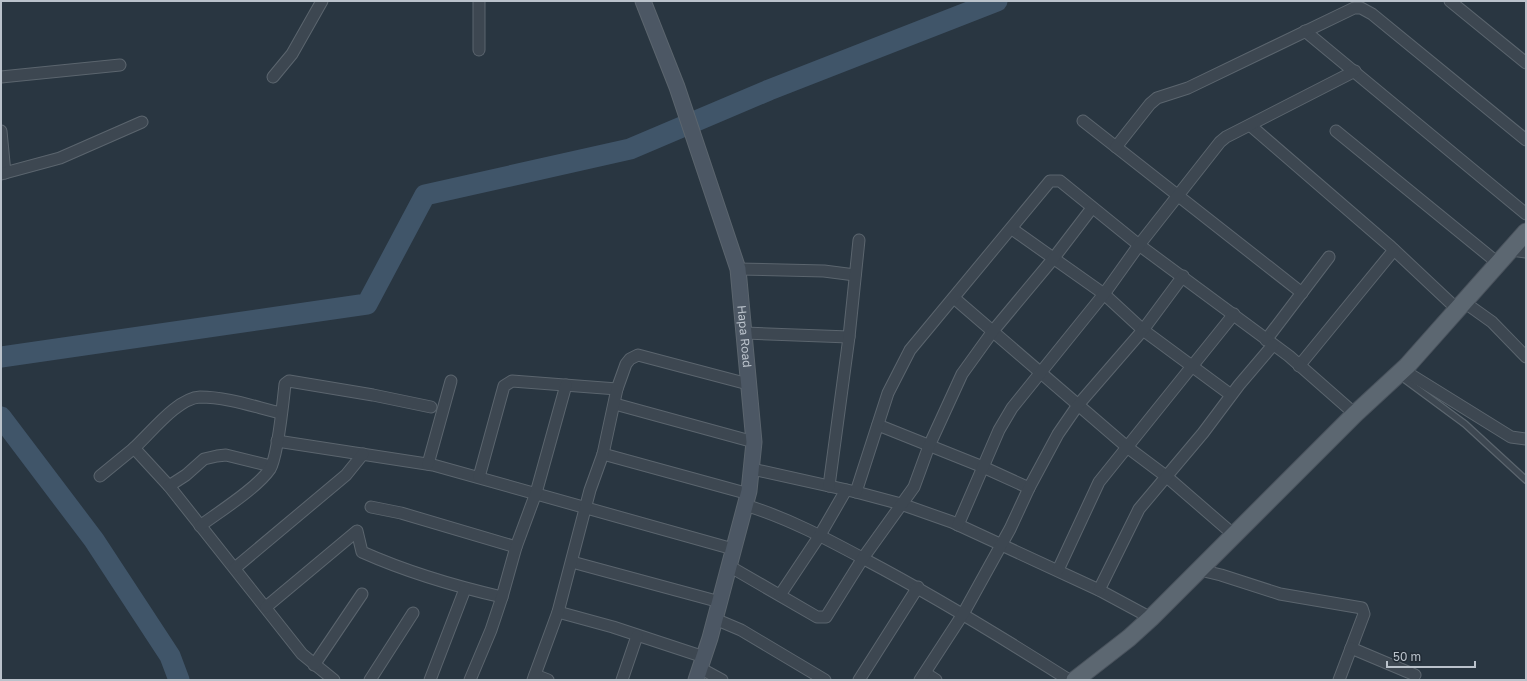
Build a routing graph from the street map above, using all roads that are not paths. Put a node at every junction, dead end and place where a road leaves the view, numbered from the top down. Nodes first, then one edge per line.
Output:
1 (322, 1) edge
2 (479, 1) edge
3 (643, 1) edge
4 (1450, 1) edge
5 (1305, 31) junction
6 (479, 50) dead end
7 (1526, 63) edge
8 (120, 65) dead end
9 (1355, 71) junction
10 (1, 77) edge
11 (273, 77) dead end
12 (1083, 121) dead end
13 (142, 122) dead end
14 (1251, 126) junction
15 (1, 131) edge
16 (1336, 131) dead end
17 (1526, 140) edge
18 (1116, 147) junction
19 (3, 174) edge
20 (1178, 197) junction
21 (1092, 208) junction
22 (1526, 214) edge
23 (1012, 229) junction
24 (1526, 232) edge
25 (858, 240) dead end
26 (1139, 245) junction
27 (1394, 250) junction
28 (1519, 251) edge
29 (1329, 257) dead end
30 (1053, 258) junction
31 (1499, 264) junction
32 (738, 269) junction
33 (855, 275) junction
34 (1183, 276) junction
35 (1302, 293) junction
36 (1104, 294) junction
37 (954, 298) junction
38 (1461, 305) junction
39 (1234, 314) junction
40 (1143, 330) junction
41 (993, 331) junction
42 (745, 333) junction
43 (849, 337) junction
44 (1269, 343) junction
45 (1526, 357) edge
46 (1192, 364) junction
47 (1299, 366) junction
48 (1040, 372) junction
49 (1400, 372) junction
50 (451, 381) dead end
51 (748, 384) junction
52 (566, 385) junction
53 (617, 389) junction
54 (1231, 395) junction
55 (614, 404) junction
56 (1078, 405) junction
57 (431, 407) dead end
58 (281, 413) junction
59 (1355, 414) junction
60 (878, 425) junction
61 (1526, 439) edge
62 (277, 441) junction
63 (754, 442) junction
64 (929, 446) junction
65 (1127, 447) junction
66 (134, 448) junction
67 (363, 454) junction
68 (603, 454) junction
69 (428, 464) junction
70 (271, 466) junction
71 (983, 467) junction
72 (752, 469) junction
73 (100, 476) dead end
74 (479, 477) junction
75 (1167, 477) junction
76 (1526, 480) edge
77 (169, 486) junction
78 (829, 486) junction
79 (1029, 488) junction
80 (851, 491) junction
81 (536, 494) junction
82 (747, 500) junction
83 (901, 504) junction
84 (371, 507) dead end
85 (585, 509) junction
86 (958, 524) junction
87 (200, 526) junction
88 (820, 535) junction
89 (1234, 535) junction
90 (1000, 544) junction
91 (516, 546) junction
92 (733, 549) junction
93 (864, 558) junction
94 (572, 562) junction
95 (729, 566) junction
96 (234, 568) junction
97 (1058, 570) junction
98 (1200, 570) junction
99 (918, 587) junction
100 (465, 589) junction
101 (1099, 590) junction
102 (362, 594) dead end
103 (780, 596) junction
104 (502, 597) junction
105 (720, 602) junction
106 (266, 607) junction
107 (558, 612) junction
108 (412, 613) dead end
109 (963, 614) junction
110 (1151, 618) junction
111 (715, 619) junction
112 (637, 636) junction
113 (1351, 648) junction
114 (314, 665) junction
115 (700, 668) edge
116 (1416, 675) dead end
117 (923, 676) edge
118 (534, 677) edge
119 (334, 680) edge
120 (370, 680) edge
121 (430, 680) edge
122 (470, 680) edge
123 (548, 680) edge
124 (622, 680) edge
125 (722, 680) edge
126 (825, 680) edge
127 (859, 680) edge
128 (936, 680) edge
129 (1076, 680) edge
130 (1339, 680) edge

1 - 11 street
2 - 6 street
3 - 32 street, Hapa Road
4 - 7 street
5 - 9 street
5 - 17 street
5 - 18 street
8 - 10 street
9 - 14 street
9 - 22 street
12 - 18 street
13 - 19 street
14 - 20 street
14 - 27 street
15 - 19 street
16 - 31 street
18 - 20 street
20 - 26 street
20 - 35 street
21 - 23 street
21 - 26 street
21 - 30 street
23 - 30 street
23 - 37 street
24 - 28 main road
25 - 33 street
26 - 34 street
26 - 36 street
27 - 38 street
27 - 47 street
28 - 31 main road
29 - 35 street
30 - 36 street
30 - 41 street
31 - 38 main road
32 - 33 street
32 - 42 street, Hapa Road
33 - 43 street
34 - 39 street
34 - 40 street
35 - 44 street
36 - 40 street
36 - 48 street
37 - 41 street
37 - 60 street
38 - 45 street
38 - 49 main road
39 - 44 street
39 - 46 street
40 - 46 street
40 - 56 street
41 - 48 street
41 - 64 street
42 - 43 street
42 - 51 street, Hapa Road
43 - 78 street
44 - 47 street
44 - 54 street
46 - 54 street
46 - 65 street
47 - 59 street
48 - 56 street
48 - 71 street
49 - 59 main road
49 - 61 street
49 - 76 lane
50 - 69 street
51 - 53 street
51 - 63 street, Hapa Road
52 - 53 street
52 - 74 street
52 - 81 street
53 - 55 street
54 - 75 street
55 - 63 street
55 - 68 street
56 - 65 street
56 - 79 street
57 - 58 street
58 - 62 street
58 - 66 street
59 - 89 main road
60 - 64 street
60 - 80 street
62 - 67 street
62 - 70 street
63 - 72 street, Hapa Road
64 - 71 street
64 - 83 street
65 - 75 street
65 - 97 street
66 - 73 street
66 - 77 street
67 - 69 street
67 - 96 street
68 - 82 street
68 - 85 street
69 - 74 street
70 - 77 street
70 - 87 street
71 - 79 street
71 - 86 street
72 - 78 street
72 - 82 street, Hapa Road
74 - 81 street
75 - 89 street
75 - 101 street
77 - 87 street
78 - 80 street
79 - 90 street
80 - 83 street
80 - 88 street
81 - 85 street
81 - 91 street
82 - 88 street
82 - 92 street, Hapa Road
83 - 86 street
83 - 93 street
84 - 91 street
85 - 92 street
85 - 94 street
86 - 90 street
87 - 96 street
88 - 93 street
88 - 103 street
89 - 98 main road
90 - 97 street
90 - 109 street
91 - 104 street
92 - 95 street, Hapa Road
93 - 99 street
93 - 103 street
94 - 105 street
94 - 107 street
95 - 103 street
95 - 105 street, Hapa Road
96 - 106 street
97 - 101 street
98 - 110 main road
98 - 113 street
99 - 109 street
99 - 127 street
100 - 104 street
100 - 106 street
100 - 121 street
101 - 110 street
102 - 114 street
104 - 122 street
105 - 111 street, Hapa Road
106 - 114 street
107 - 112 street
107 - 118 street
108 - 120 street
109 - 117 street
109 - 129 street
110 - 129 main road
111 - 115 street, Hapa Road
111 - 126 street
112 - 115 street
112 - 124 street
113 - 116 street
113 - 130 street
114 - 119 street
115 - 125 street
117 - 128 street
118 - 123 street

